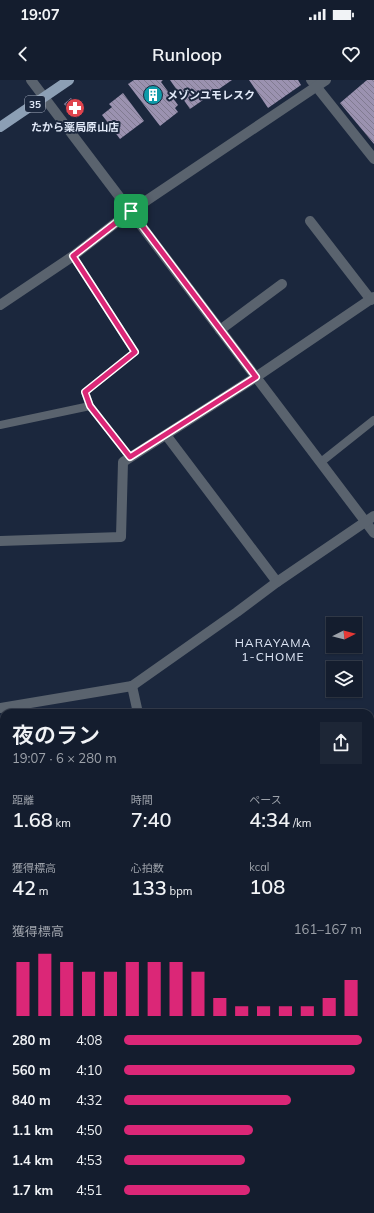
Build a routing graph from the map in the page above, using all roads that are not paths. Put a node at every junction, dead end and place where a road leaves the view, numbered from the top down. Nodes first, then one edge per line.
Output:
1 (31, 80) edge
2 (69, 80) edge
3 (326, 80) edge
4 (314, 83) edge
5 (44, 98) junction
6 (0, 128) edge
7 (374, 159) edge
8 (131, 211) junction
9 (310, 222) dead end
10 (73, 256) junction
11 (282, 284) dead end
12 (372, 298) edge
13 (0, 305) edge
14 (220, 330) junction
15 (256, 377) junction
16 (90, 406) junction
17 (374, 420) edge
18 (0, 425) edge
19 (166, 435) junction
20 (130, 457) junction
21 (321, 462) junction
22 (370, 519) edge
23 (374, 532) edge
24 (0, 541) edge
25 (277, 582) junction
26 (132, 686) junction
27 (0, 708) edge
28 (137, 709) edge

1 - 5 street
2 - 5 main road, 35
3 - 4 street
4 - 7 street
4 - 8 street
5 - 6 main road, 35
5 - 8 street
8 - 10 street
8 - 14 street
9 - 12 street
10 - 13 street
10 - 16 lane
11 - 14 street
12 - 15 street
14 - 15 street
15 - 19 street
15 - 21 street
16 - 18 lane
16 - 20 lane
17 - 21 lane
19 - 20 street
19 - 25 street
20 - 24 street
21 - 22 street
22 - 23 street
22 - 25 street
25 - 26 street
26 - 27 street
26 - 28 street

